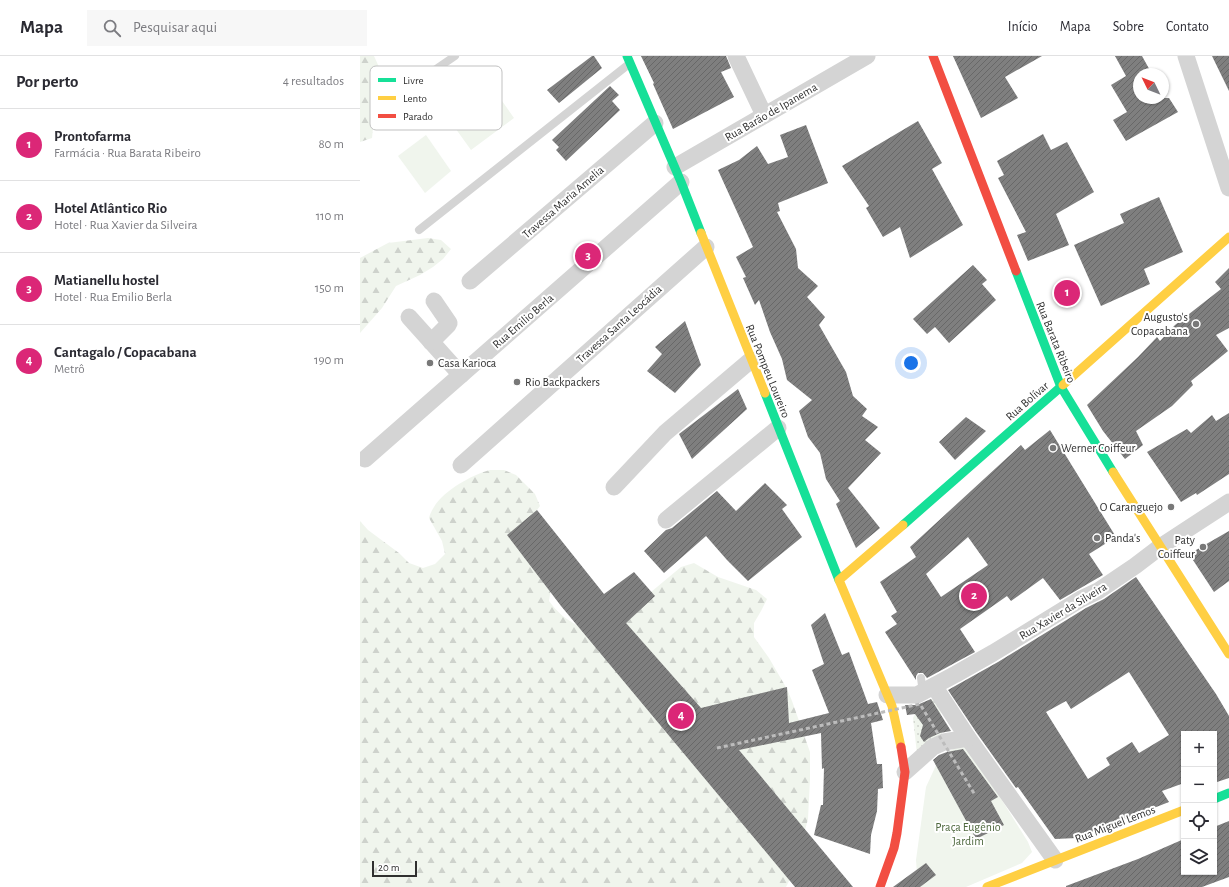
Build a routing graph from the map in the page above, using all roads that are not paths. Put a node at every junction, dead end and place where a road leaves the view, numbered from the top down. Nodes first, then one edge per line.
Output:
1 (455, 56) edge
2 (736, 56) edge
3 (867, 56) edge
4 (933, 56) edge
5 (1186, 56) edge
6 (628, 60) edge
7 (440, 66) edge
8 (764, 115) junction
9 (655, 123) junction
10 (678, 175) junction
11 (1229, 188) edge
12 (419, 230) dead end
13 (1229, 237) edge
14 (706, 246) junction
15 (470, 281) dead end
16 (434, 301) dead end
17 (409, 317) dead end
18 (431, 342) junction
19 (751, 360) junction
20 (461, 375) junction
21 (1061, 387) junction
22 (779, 430) junction
23 (365, 459) dead end
24 (461, 465) dead end
25 (614, 487) dead end
26 (719, 487) dead end
27 (1229, 502) edge
28 (666, 520) dead end
29 (1160, 547) junction
30 (839, 580) junction
31 (1229, 654) edge
32 (926, 686) junction
33 (887, 695) junction
34 (968, 738) junction
35 (905, 772) junction
36 (1229, 793) edge
37 (1217, 798) edge
38 (1181, 811) edge
39 (1055, 860) junction
40 (884, 878) junction
41 (880, 887) edge
42 (890, 887) edge
43 (987, 887) edge

1 - 7 lane
2 - 8 street
3 - 8 street, Rua Barão de Ipanema
4 - 21 main road, Rua Barata Ribeiro
5 - 11 street
6 - 9 main road, Rua Pompeu Loureiro
6 - 12 lane
8 - 10 street, Rua Barão de Ipanema
9 - 10 main road, Rua Pompeu Loureiro
9 - 15 street, Travessa Maria Amelia
10 - 14 main road, Rua Pompeu Loureiro
10 - 20 street, Rua Emilio Berla
13 - 21 main road, Rua Bolívar
14 - 19 main road, Rua Pompeu Loureiro
14 - 24 street, Travessa Santa Leocádia
16 - 18 street
17 - 18 street
18 - 20 street
19 - 22 main road, Rua Pompeu Loureiro
19 - 25 street
20 - 23 street, Rua Emilio Berla
21 - 29 main road, Rua Barata Ribeiro
21 - 30 main road, Rua Bolívar
22 - 26 lane
22 - 28 street
22 - 30 main road, Rua Pompeu Loureiro
27 - 29 street, Rua Xavier da Silveira
29 - 31 main road, Rua Barata Ribeiro
29 - 32 street, Rua Xavier da Silveira
30 - 33 main road, Rua Pompeu Loureiro
32 - 33 street, Rua Xavier da Silveira
32 - 34 street
33 - 35 main road
34 - 35 street
34 - 39 street
35 - 40 main road
36 - 37 main road
38 - 39 main road, Rua Miguel Lemos
39 - 43 main road
40 - 41 main road
40 - 42 main road

